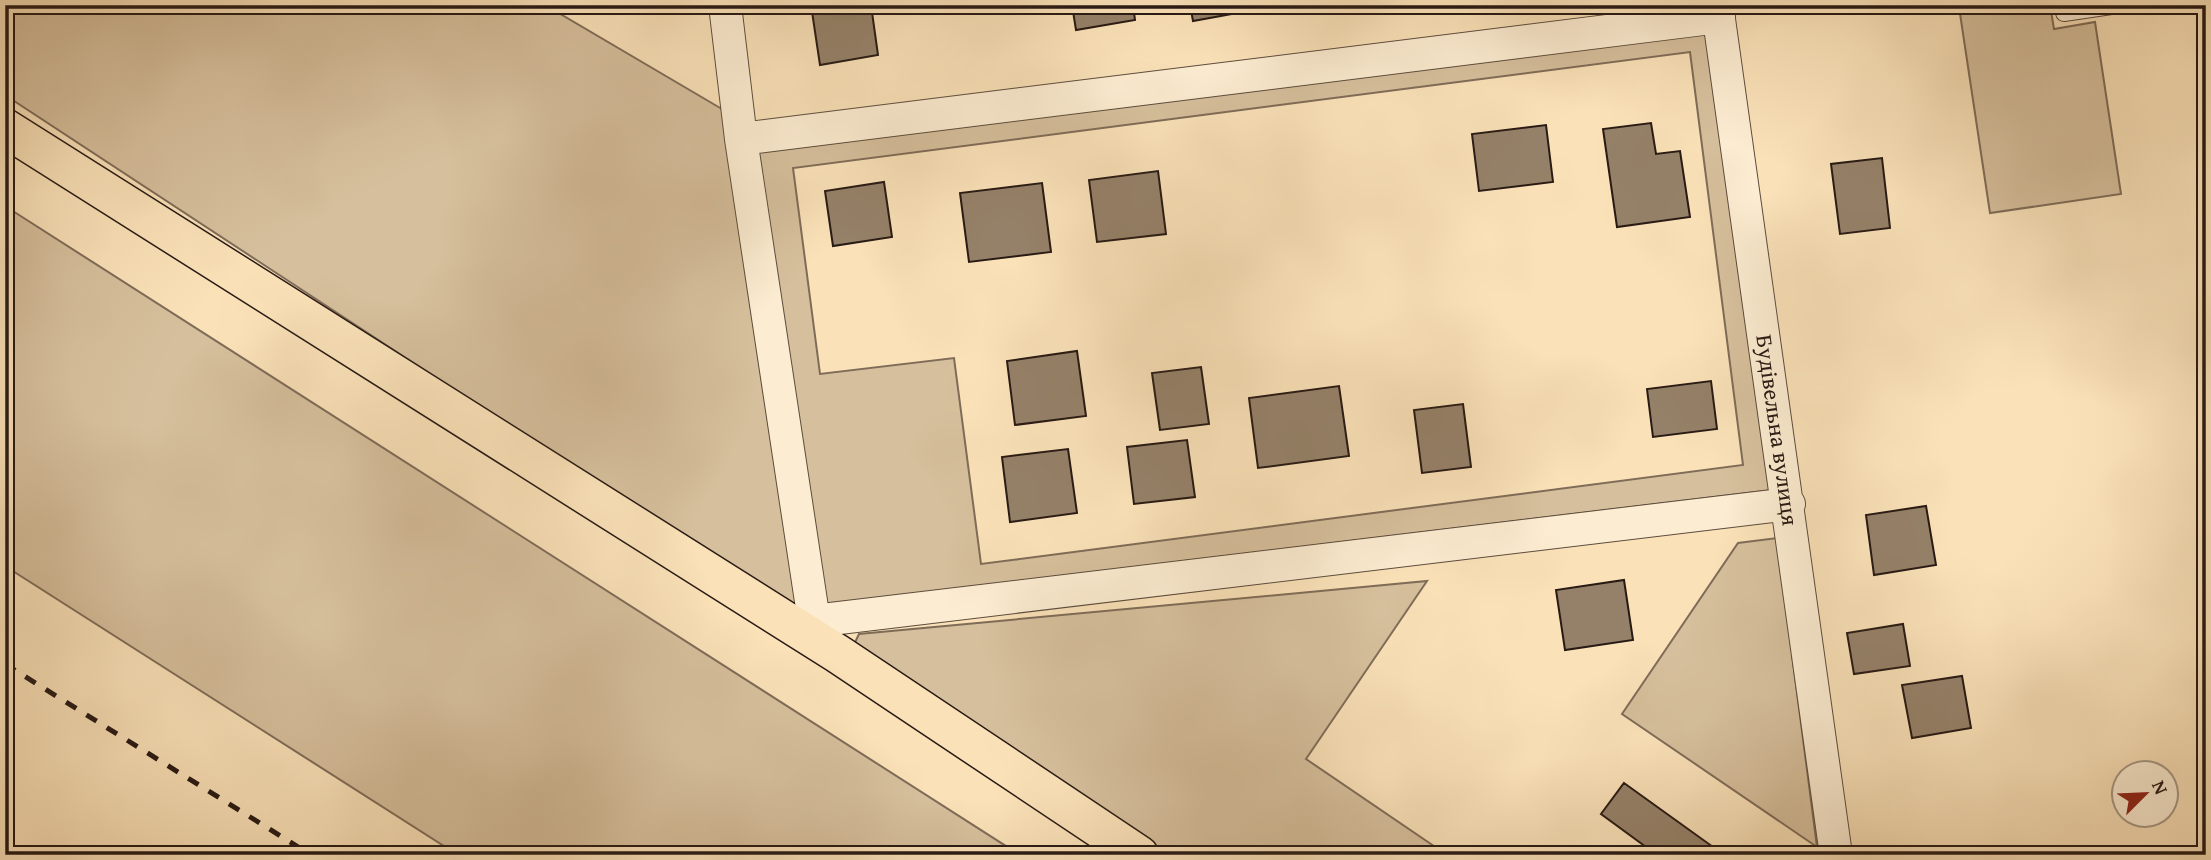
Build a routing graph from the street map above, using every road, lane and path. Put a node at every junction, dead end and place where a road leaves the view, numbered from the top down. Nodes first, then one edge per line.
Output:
1 (725, 5) edge
2 (2118, 5) edge
3 (1718, 11) edge
4 (2064, 13) dead end
5 (5, 128) edge
6 (741, 139) junction
7 (1789, 504) junction
8 (814, 621) junction
9 (838, 654) junction
10 (1139, 855) edge
11 (1836, 855) edge

1 - 6 street
2 - 4 lane
3 - 6 street
3 - 7 street, Будівельна вулиця
5 - 9 main road
6 - 8 street
7 - 8 street
7 - 11 street, Будівельна вулиця
8 - 9 street
9 - 10 main road

